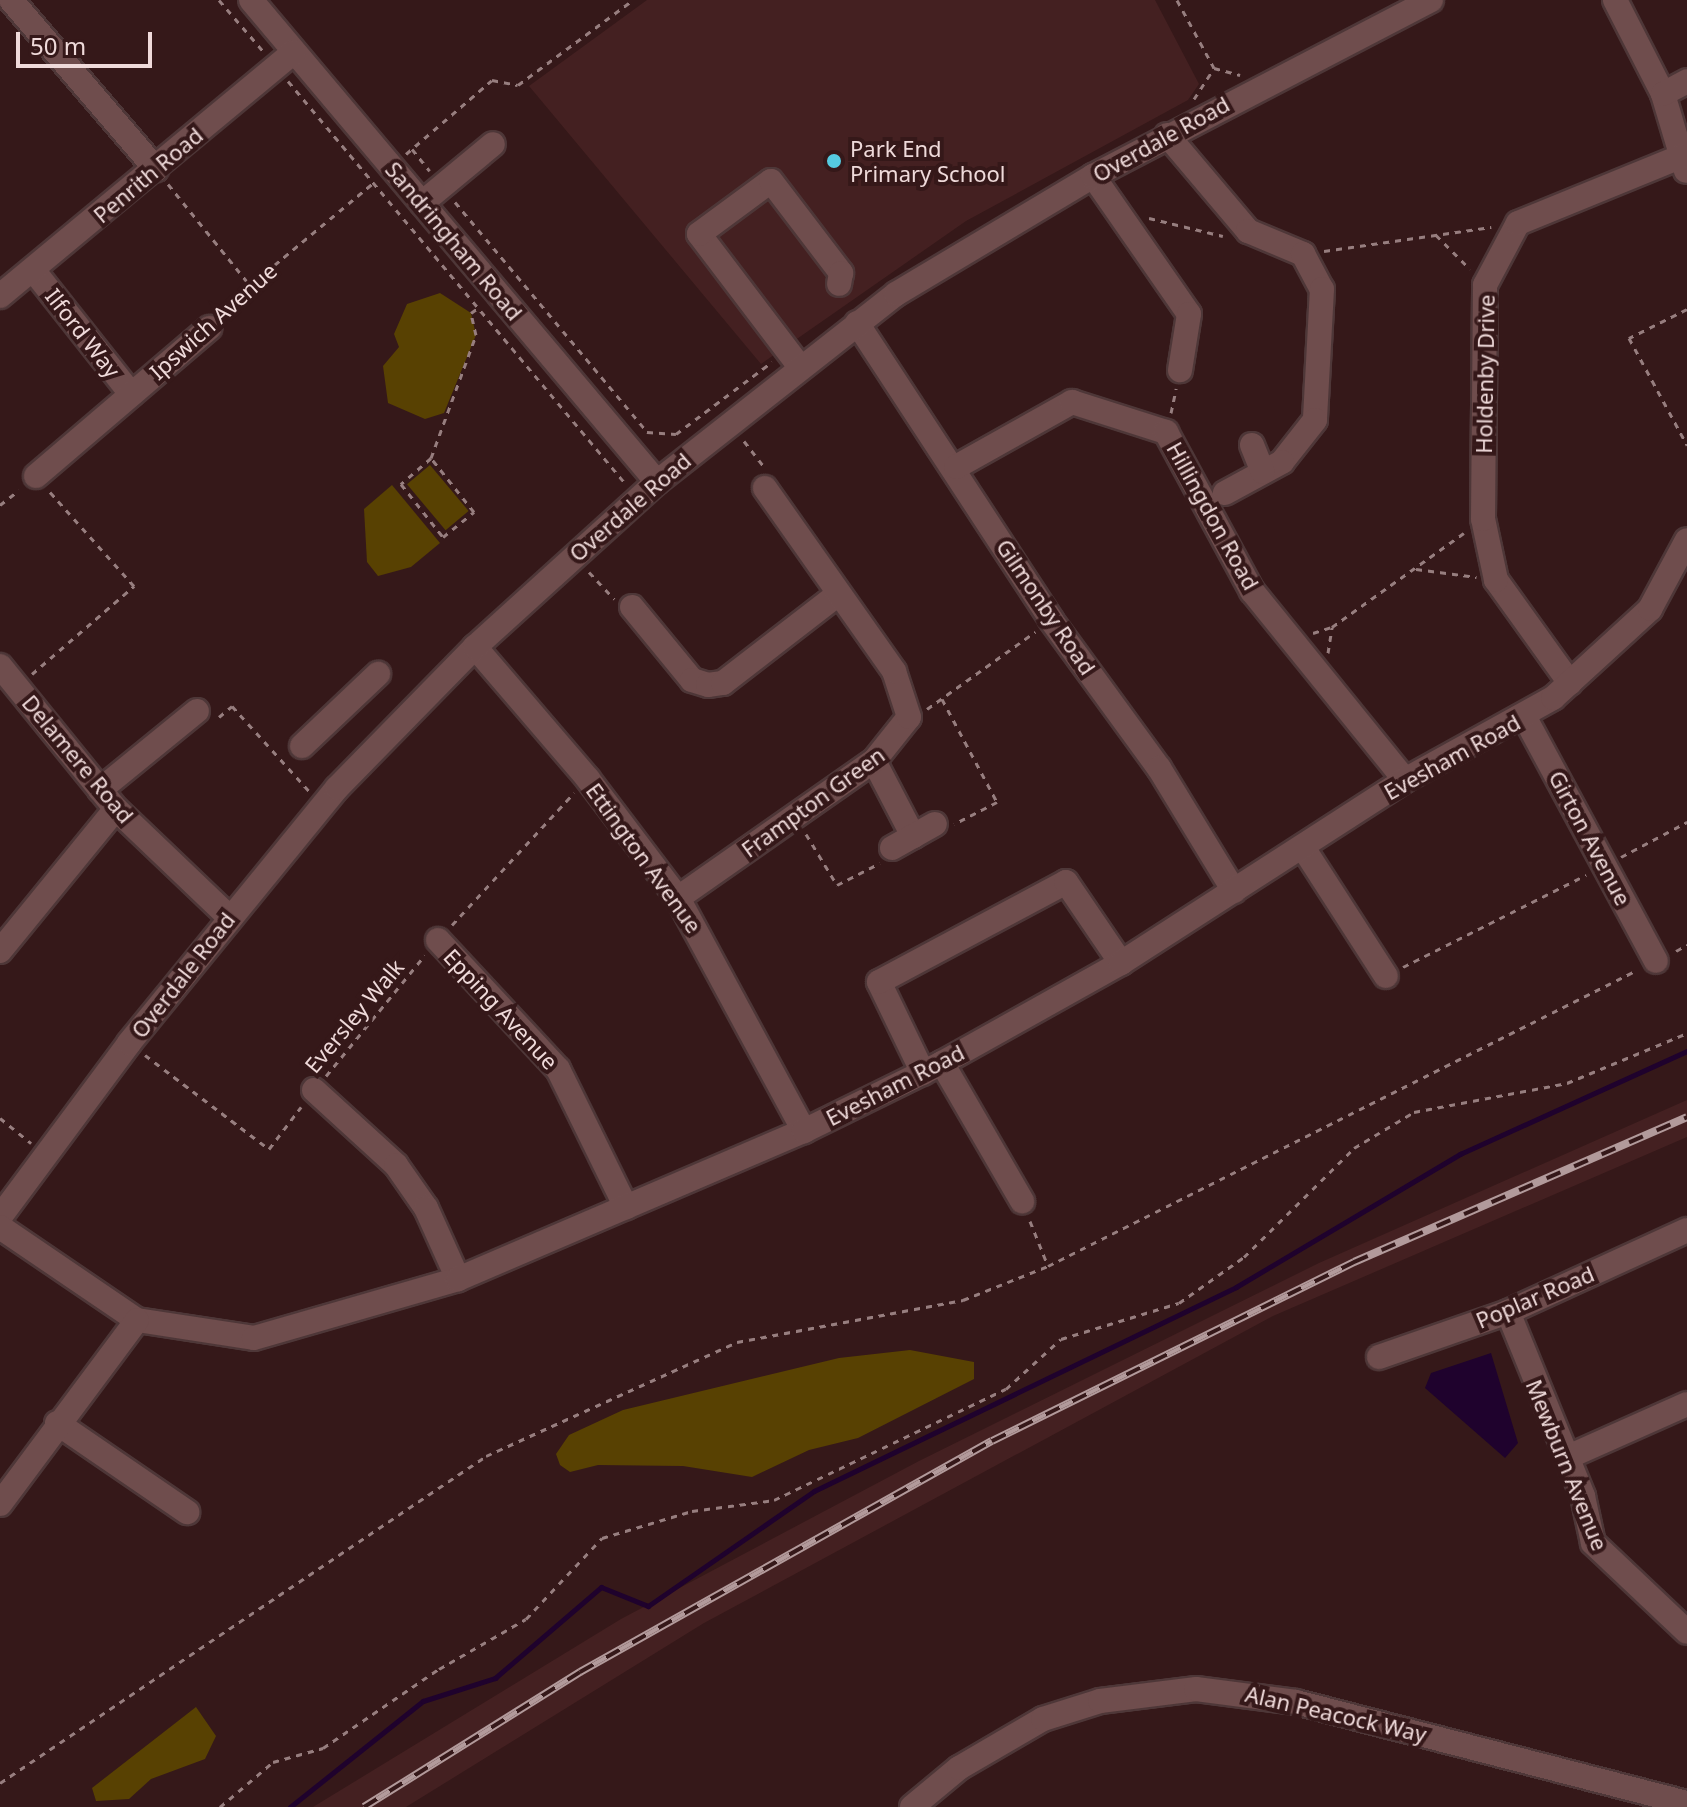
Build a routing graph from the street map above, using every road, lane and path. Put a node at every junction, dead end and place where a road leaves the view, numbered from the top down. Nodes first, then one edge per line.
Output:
1 (11, 0) edge
2 (219, 0) edge
3 (251, 0) edge
4 (633, 0) edge
5 (1177, 0) edge
6 (1431, 0) edge
7 (1615, 0) edge
8 (285, 60) junction
9 (1214, 68) junction
10 (1687, 81) edge
11 (1231, 82) dead end
12 (1206, 94) dead end
13 (1663, 94) junction
14 (1167, 135) junction
15 (493, 144) dead end
16 (412, 149) junction
17 (1684, 165) edge
18 (392, 167) junction
19 (156, 169) junction
20 (1093, 176) junction
21 (372, 183) junction
22 (442, 186) junction
23 (422, 203) junction
24 (1117, 211) junction
25 (1518, 223) junction
26 (1436, 235) junction
27 (1225, 236) dead end
28 (1303, 254) junction
29 (34, 271) junction
30 (839, 284) dead end
31 (250, 285) junction
32 (1485, 285) junction
33 (0, 296) edge
34 (478, 308) junction
35 (1687, 309) edge
36 (857, 323) junction
37 (209, 328) joint
38 (794, 358) junction
39 (1180, 370) joint
40 (131, 394) junction
41 (730, 422) junction
42 (1166, 432) junction
43 (1252, 445) dead end
44 (1687, 445) edge
45 (431, 458) junction
46 (956, 467) junction
47 (1263, 472) junction
48 (36, 476) junction
49 (657, 482) junction
50 (765, 488) joint
51 (1225, 493) dead end
52 (638, 498) junction
53 (0, 505) edge
54 (1483, 519) junction
55 (1686, 547) edge
56 (574, 554) junction
57 (1416, 569) junction
58 (1496, 580) junction
59 (837, 595) junction
60 (632, 607) joint
61 (1051, 620) junction
62 (475, 647) junction
63 (0, 666) edge
64 (378, 674) dead end
65 (1325, 681) junction
66 (1570, 683) junction
67 (9, 694) edge
68 (917, 715) dead end
69 (1524, 716) junction
70 (203, 718) joint
71 (302, 746) dead end
72 (874, 761) junction
73 (588, 779) junction
74 (1405, 780) junction
75 (100, 790) junction
76 (322, 805) junction
77 (116, 809) junction
78 (1687, 822) edge
79 (935, 824) dead end
80 (1304, 849) junction
81 (1605, 865) junction
82 (1234, 891) junction
83 (678, 898) junction
84 (229, 917) junction
85 (438, 940) junction
86 (1687, 945) edge
87 (0, 951) edge
88 (1656, 961) junction
89 (1121, 963) junction
90 (1386, 976) joint
91 (1687, 1033) edge
92 (129, 1043) junction
93 (932, 1068) junction
94 (314, 1090) junction
95 (0, 1118) edge
96 (804, 1131) junction
97 (47, 1155) junction
98 (1022, 1201) joint
99 (626, 1207) junction
100 (0, 1217) edge
101 (0, 1227) edge
102 (1687, 1230) edge
103 (1048, 1266) junction
104 (458, 1279) junction
105 (1508, 1312) junction
106 (137, 1320) junction
107 (1379, 1357) dead end
108 (1687, 1404) edge
109 (57, 1423) junction
110 (1568, 1457) junction
111 (0, 1504) edge
112 (187, 1512) dead end
113 (1687, 1632) edge
114 (0, 1783) edge
115 (1687, 1803) edge
116 (220, 1807) edge
117 (912, 1807) edge

1 - 19 street
2 - 8 path
3 - 8 street, Sandringham Road
4 - 16 path, Ipswich Avenue
5 - 9 path
6 - 14 street, Overdale Road
7 - 13 street
8 - 18 street, Sandringham Road
8 - 19 street, Penrith Road
8 - 21 path
9 - 11 path
9 - 12 path
10 - 13 street
13 - 17 street
14 - 20 street, Overdale Road
14 - 28 street
15 - 22 street
16 - 18 path, Ipswich Avenue
16 - 22 path
17 - 25 street
18 - 21 path, Ipswich Avenue
18 - 23 street, Sandringham Road
19 - 29 street, Penrith Road
19 - 31 path
20 - 24 street
20 - 36 street, Overdale Road
21 - 31 path, Ipswich Avenue
21 - 34 path
22 - 23 street
22 - 38 path
23 - 49 street, Sandringham Road
24 - 27 path
24 - 39 street
25 - 26 path
25 - 32 street, Holdenby Drive
26 - 28 path
26 - 32 path
28 - 47 street
29 - 33 street, Penrith Road
29 - 40 street, Ilford Way
30 - 38 street
31 - 37 path, Ipswich Avenue
32 - 54 street, Holdenby Drive
34 - 45 path
34 - 52 path
35 - 44 path
36 - 38 street, Overdale Road
36 - 46 street, Gilmonby Road
37 - 40 street, Ipswich Avenue
38 - 41 street, Overdale Road
39 - 42 path
40 - 48 street, Ipswich Avenue
41 - 49 street, Overdale Road
41 - 50 path
42 - 46 street, Hillingdon Road
42 - 65 street, Hillingdon Road
43 - 47 street
45 - 45 path
46 - 61 street, Gilmonby Road
47 - 51 street
48 - 53 path
48 - 67 path
49 - 52 street, Overdale Road
50 - 59 street, Frampton Green
52 - 56 street, Overdale Road
54 - 57 path
54 - 58 street, Holdenby Drive
55 - 66 street, Evesham Road
56 - 60 path
56 - 62 street, Overdale Road
57 - 58 path
57 - 65 path
58 - 66 street, Holdenby Drive
59 - 60 street
59 - 72 street, Frampton Green
61 - 68 path
61 - 82 street, Gilmonby Road
62 - 73 street, Ettington Avenue
62 - 76 street, Overdale Road
63 - 67 street, Delamere Road
64 - 71 street
65 - 74 street, Hillingdon Road
66 - 69 street, Evesham Road
67 - 75 street, Delamere Road
69 - 74 street, Evesham Road
69 - 81 street, Girton Avenue
70 - 75 street
70 - 76 path
72 - 79 street
72 - 83 street, Frampton Green
73 - 83 street, Ettington Avenue
73 - 85 path, Eversley Walk
74 - 80 street, Evesham Road
75 - 77 street, Delamere Road
76 - 84 street, Overdale Road
77 - 84 street, Delamere Road
77 - 87 street
78 - 81 path
80 - 82 street, Evesham Road
80 - 90 street
81 - 88 street, Girton Avenue
81 - 90 path
82 - 89 street, Evesham Road
83 - 96 street, Ettington Avenue
84 - 92 street, Overdale Road
85 - 94 path, Eversley Walk
85 - 99 street, Epping Avenue
86 - 88 path
88 - 103 path
89 - 93 street, Evesham Road
89 - 93 street
91 - 116 path
92 - 94 path, Eversley Walk
92 - 97 street, Overdale Road
93 - 96 street, Evesham Road
93 - 98 street
94 - 104 street
95 - 97 path
96 - 99 street, Evesham Road
97 - 100 street, Overdale Road
98 - 103 path
99 - 104 street, Evesham Road
101 - 106 street, Evesham Road
102 - 105 street, Poplar Road
103 - 114 path
104 - 106 street, Evesham Road
105 - 107 street, Poplar Road
105 - 110 street, Mewburn Avenue
106 - 109 street
108 - 110 street
109 - 111 street
109 - 112 street
110 - 113 street, Mewburn Avenue
115 - 117 street, Alan Peacock Way

